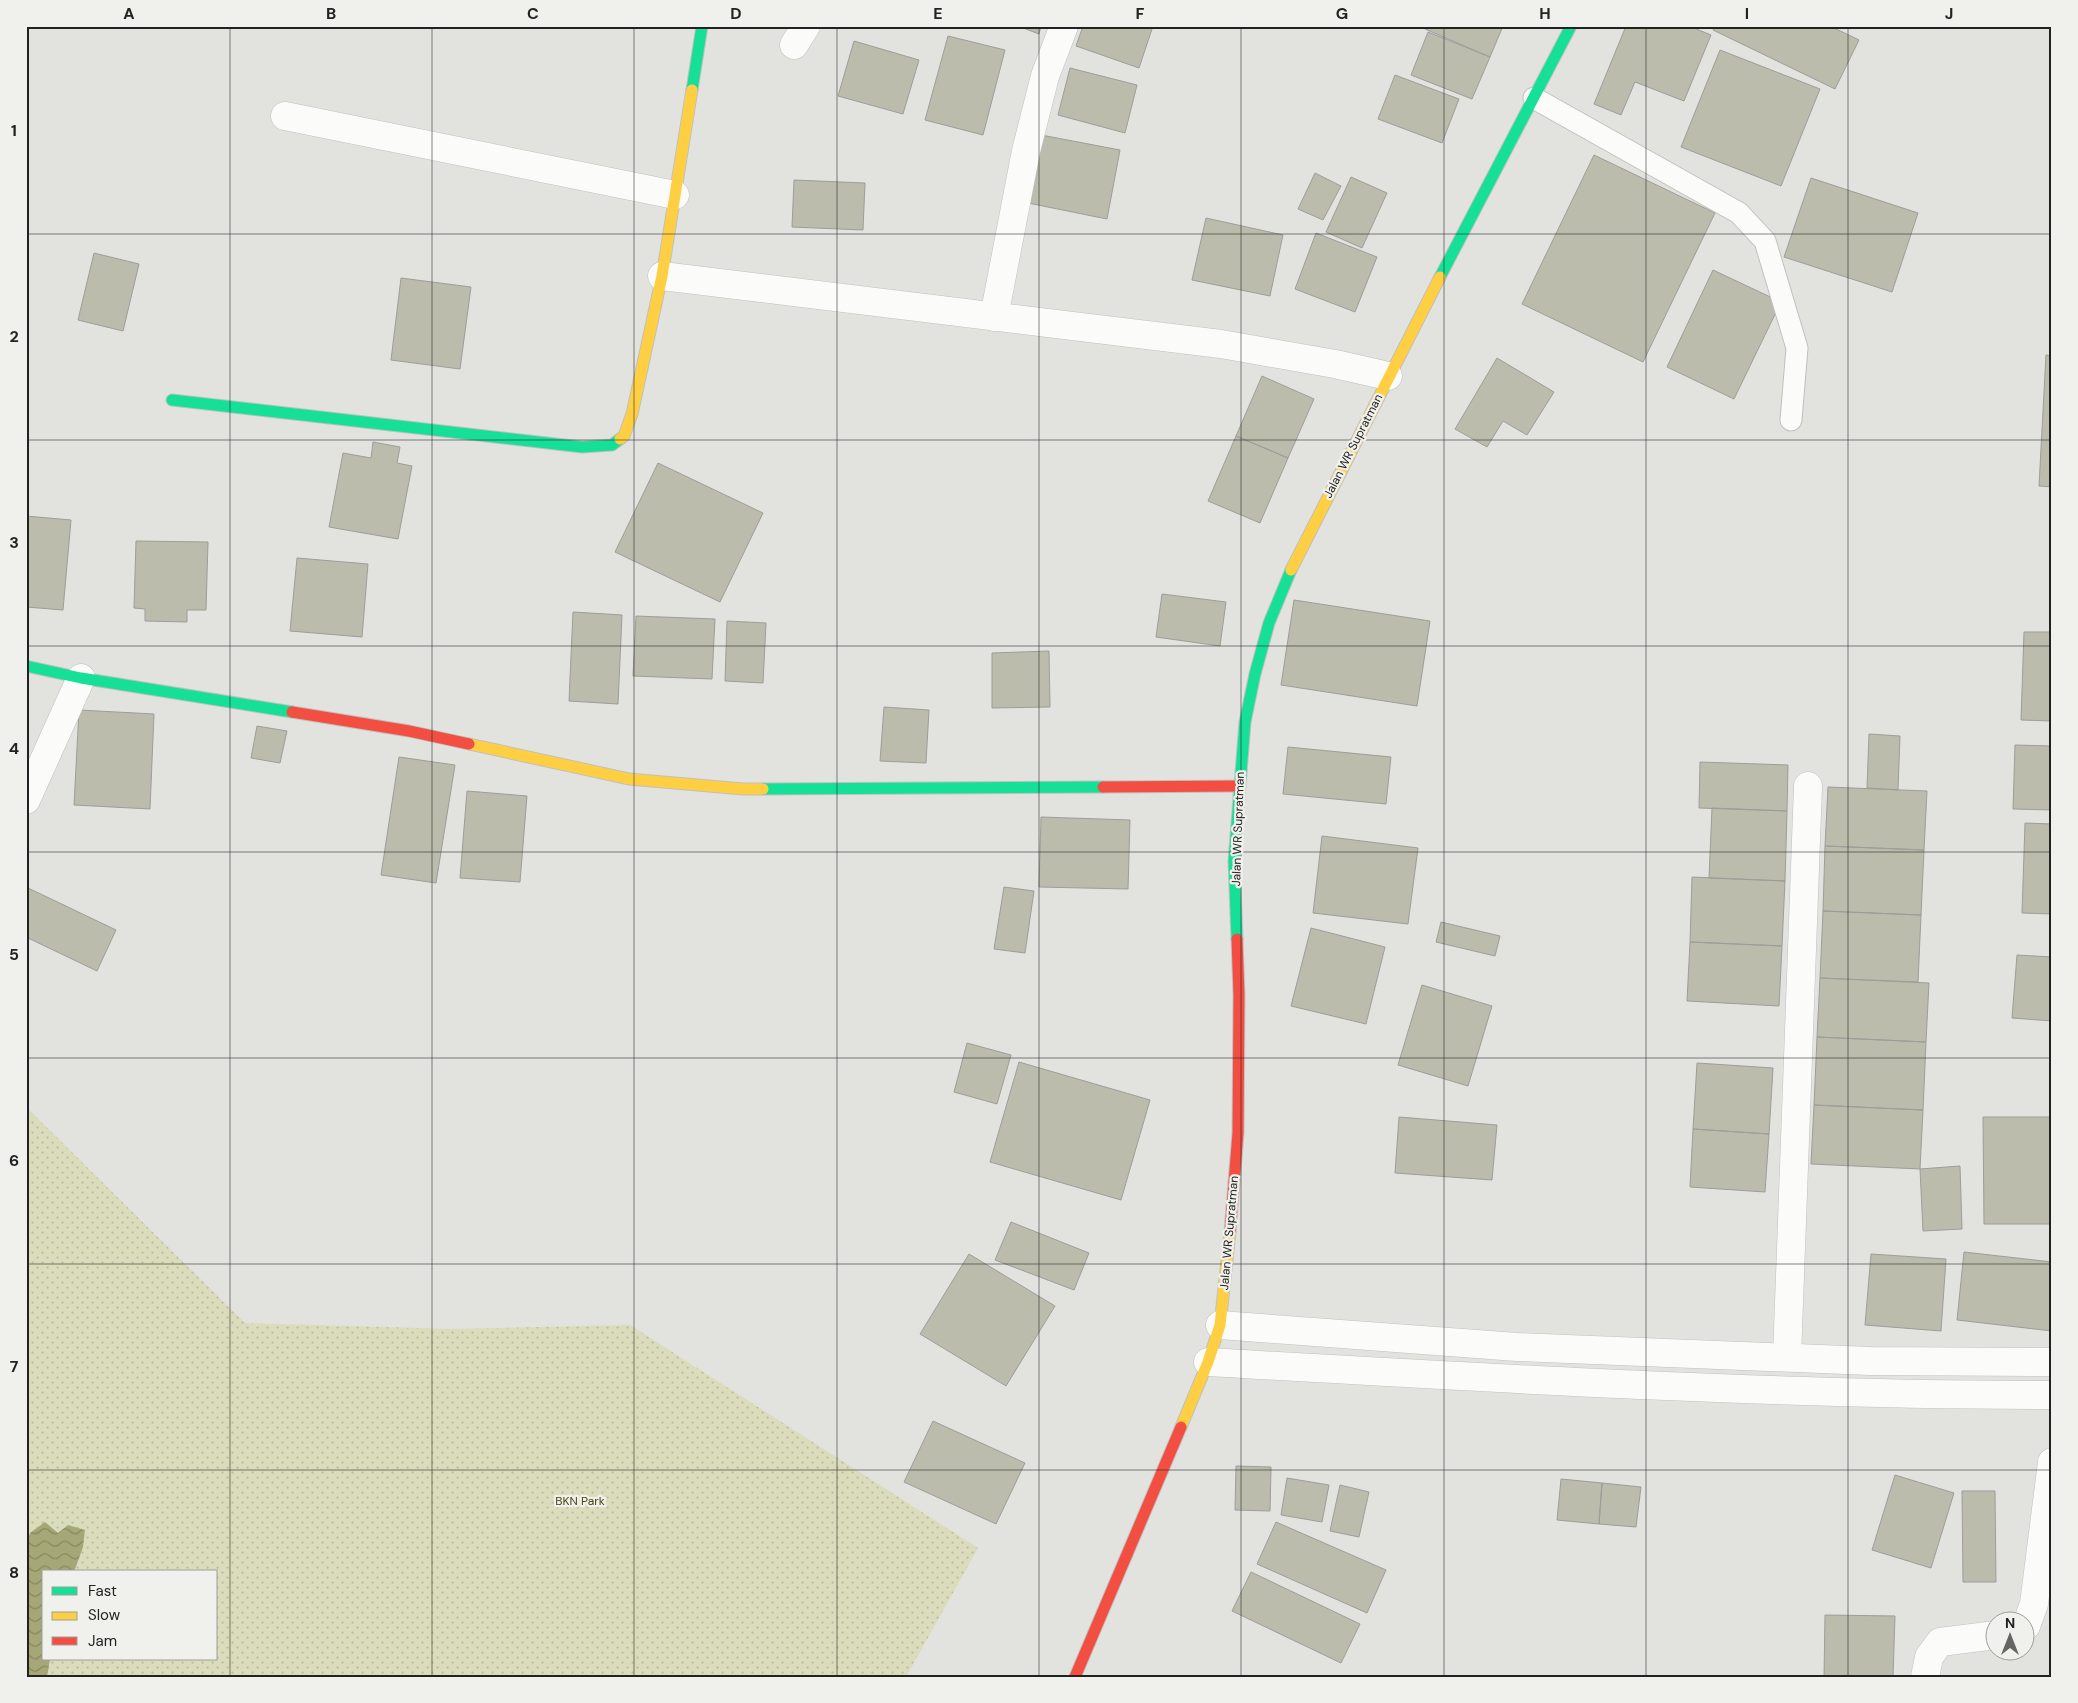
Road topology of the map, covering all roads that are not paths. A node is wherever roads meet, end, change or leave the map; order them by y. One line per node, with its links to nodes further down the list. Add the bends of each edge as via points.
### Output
1 (702, 26): 6 (main road)
2 (1064, 26): 8 (street, via 1045,76 1026,151)
3 (1571, 26): 4 (main road, Jalan WR Supratman)
4 (1534, 98): 9 (main road, Jalan WR Supratman); 11 (lane, via 1739,213 1765,241 1797,348)
5 (285, 116): 6 (street)
6 (675, 195): 7 (main road)
7 (662, 276): 8 (street); 10 (main road, via 632,414 624,436 612,444 582,447)
8 (994, 317): 9 (street, via 1221,344)
9 (1388, 376): 14 (main road, Jalan WR Supratman, via 1288,575 1269,623 1245,722)
10 (172, 400)
11 (1791, 420)
12 (26, 666): 13 (main road)
13 (81, 678): 14 (main road, via 409,731 629,779 743,789); 16 (street)
14 (1238, 786): 17 (main road, Jalan WR Supratman, via 1234,861 1238,1133)
15 (1808, 786): 18 (street)
16 (26, 800)
17 (1220, 1324): 18 (street, via 1517,1348); 19 (main road, Jalan WR Supratman)
18 (1787, 1357): 20 (street)
19 (1208, 1362): 21 (street, via 1576,1383); 25 (main road, Jalan WR Supratman)
20 (2052, 1362)
21 (2052, 1395)
22 (2052, 1462): 23 (street)
23 (2032, 1610)
24 (1986, 1636): 26 (street, via 1940,1642 1929,1657)
25 (1075, 1677)
26 (1924, 1677)

